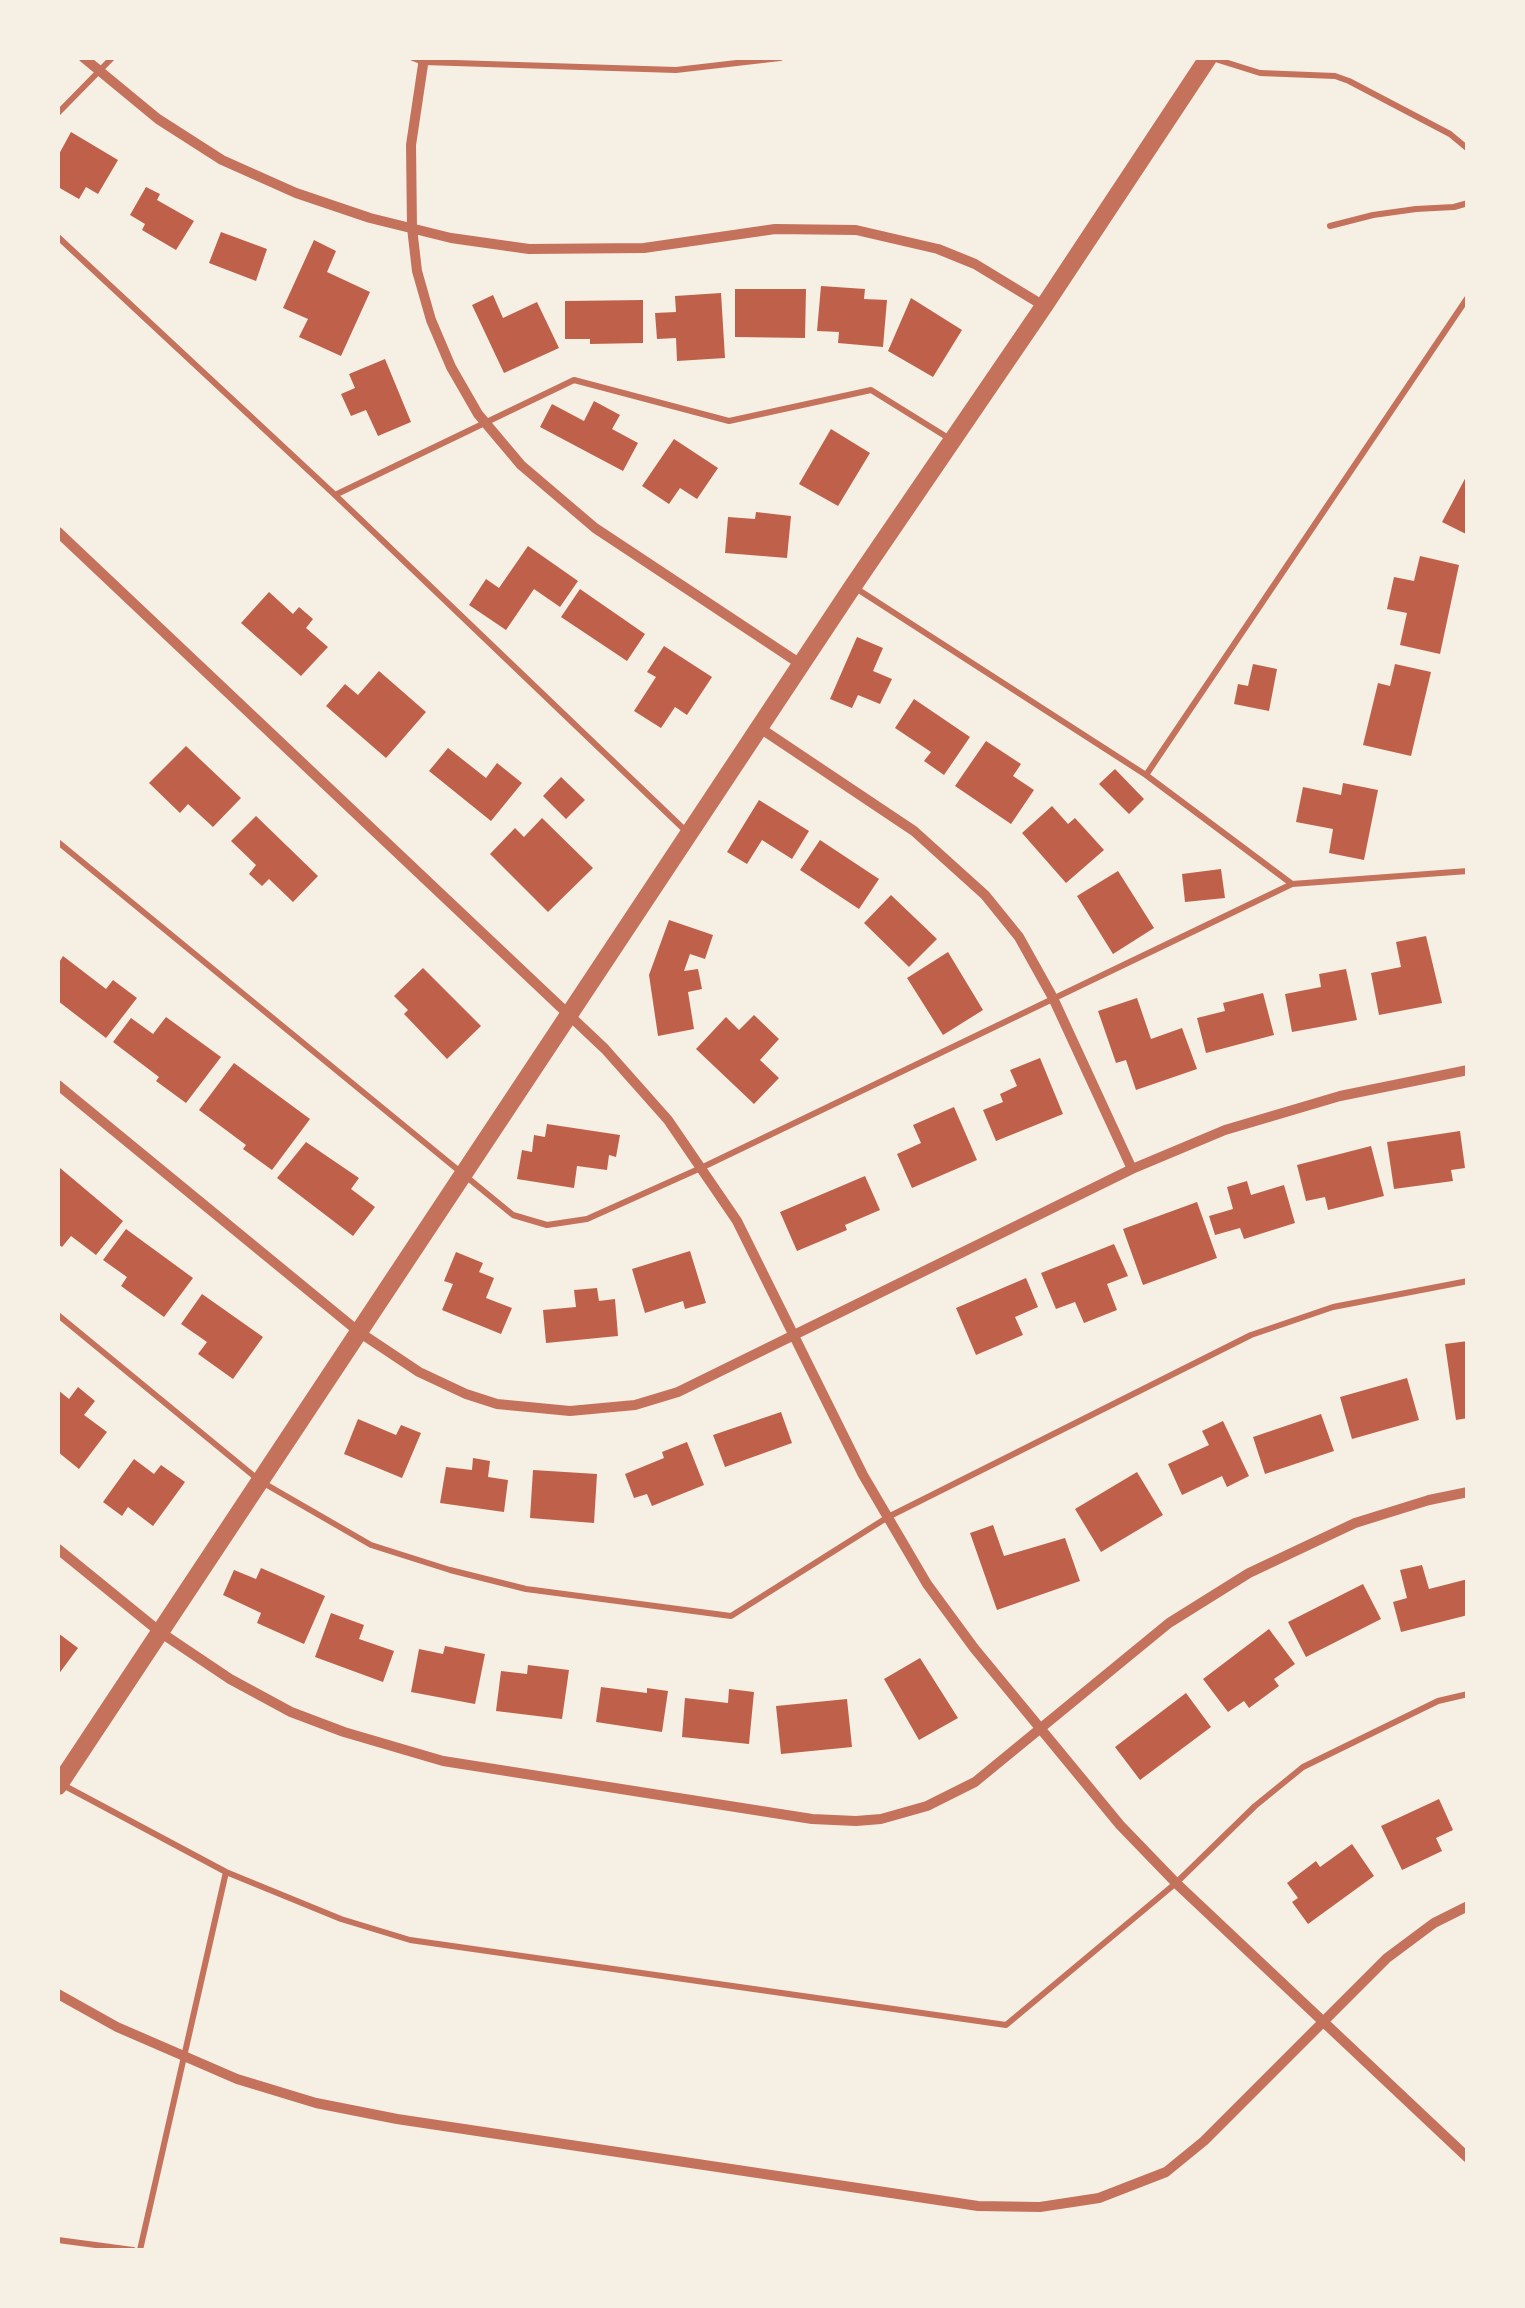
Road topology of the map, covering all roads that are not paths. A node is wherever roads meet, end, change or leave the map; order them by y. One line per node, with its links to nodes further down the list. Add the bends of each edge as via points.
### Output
1 (84, 58): 6 (street)
2 (112, 58): 6 (lane)
3 (780, 58): 5 (lane, via 676,70)
4 (1209, 58): 8 (lane, via 1260,73 1335,76); 14 (street)
5 (420, 59): 11 (street)
6 (99, 72): 7 (lane); 11 (street, via 222,160 296,193)
7 (58, 113)
8 (1468, 149)
9 (1468, 203): 10 (lane)
10 (1330, 226)
11 (412, 228): 14 (street, via 529,248 644,248 775,228 856,230 938,249); 15 (street, via 431,320)
12 (58, 236): 17 (lane)
13 (1468, 297): 22 (lane)
14 (1044, 306): 16 (street)
15 (486, 422): 16 (lane, via 574,380 729,421 871,390); 17 (lane); 20 (street, via 522,465 595,528)
16 (953, 440): 19 (street)
17 (334, 495): 23 (lane)
18 (58, 532): 28 (street)
19 (853, 586): 20 (street); 22 (lane)
20 (802, 665): 21 (street)
21 (760, 728): 23 (street); 27 (street, via 956,866 1020,937)
22 (1146, 775): 26 (lane)
23 (689, 834): 28 (street)
24 (58, 842): 33 (lane)
25 (1468, 871): 26 (lane)
26 (1292, 884): 27 (lane)
27 (1052, 998): 31 (lane); 32 (street)
28 (570, 1015): 31 (street); 33 (street)
29 (1468, 1070): 32 (street, via 1267,1116)
30 (58, 1085): 36 (street)
31 (703, 1167): 33 (lane, via 587,1219 547,1225 513,1215); 37 (street)
32 (1132, 1170): 37 (street)
33 (463, 1175): 36 (street)
34 (1468, 1281): 40 (lane, via 1332,1306 1251,1335)
35 (58, 1315): 38 (lane)
36 (359, 1332): 37 (street, via 466,1394 570,1411 635,1405 678,1392); 38 (street)
37 (794, 1334): 40 (street)
38 (260, 1480): 40 (lane, via 371,1545 450,1570 526,1589 730,1616); 42 (street)
39 (1468, 1492): 44 (street, via 1355,1524 1250,1573 1169,1623)
40 (888, 1517): 44 (street, via 927,1584)
41 (58, 1549): 42 (street)
42 (160, 1632): 44 (street, via 291,1712 410,1754 812,1819 880,1819 927,1806 974,1782); 45 (street)
43 (1468, 1694): 47 (lane, via 1438,1701 1303,1767)
44 (1040, 1731): 47 (street)
45 (58, 1783): 46 (lane)
46 (226, 1872): 47 (lane, via 410,1940 1006,2025); 51 (lane)
47 (1176, 1883): 50 (street)
48 (1468, 1906): 50 (street, via 1386,1958)
49 (58, 1994): 51 (street)
50 (1323, 2022): 51 (street, via 1166,2172 1099,2198 1019,2208 397,2119 316,2103); 52 (street)
51 (182, 2055): 54 (lane)
52 (1467, 2156)
53 (58, 2240): 54 (lane)
54 (136, 2250)

